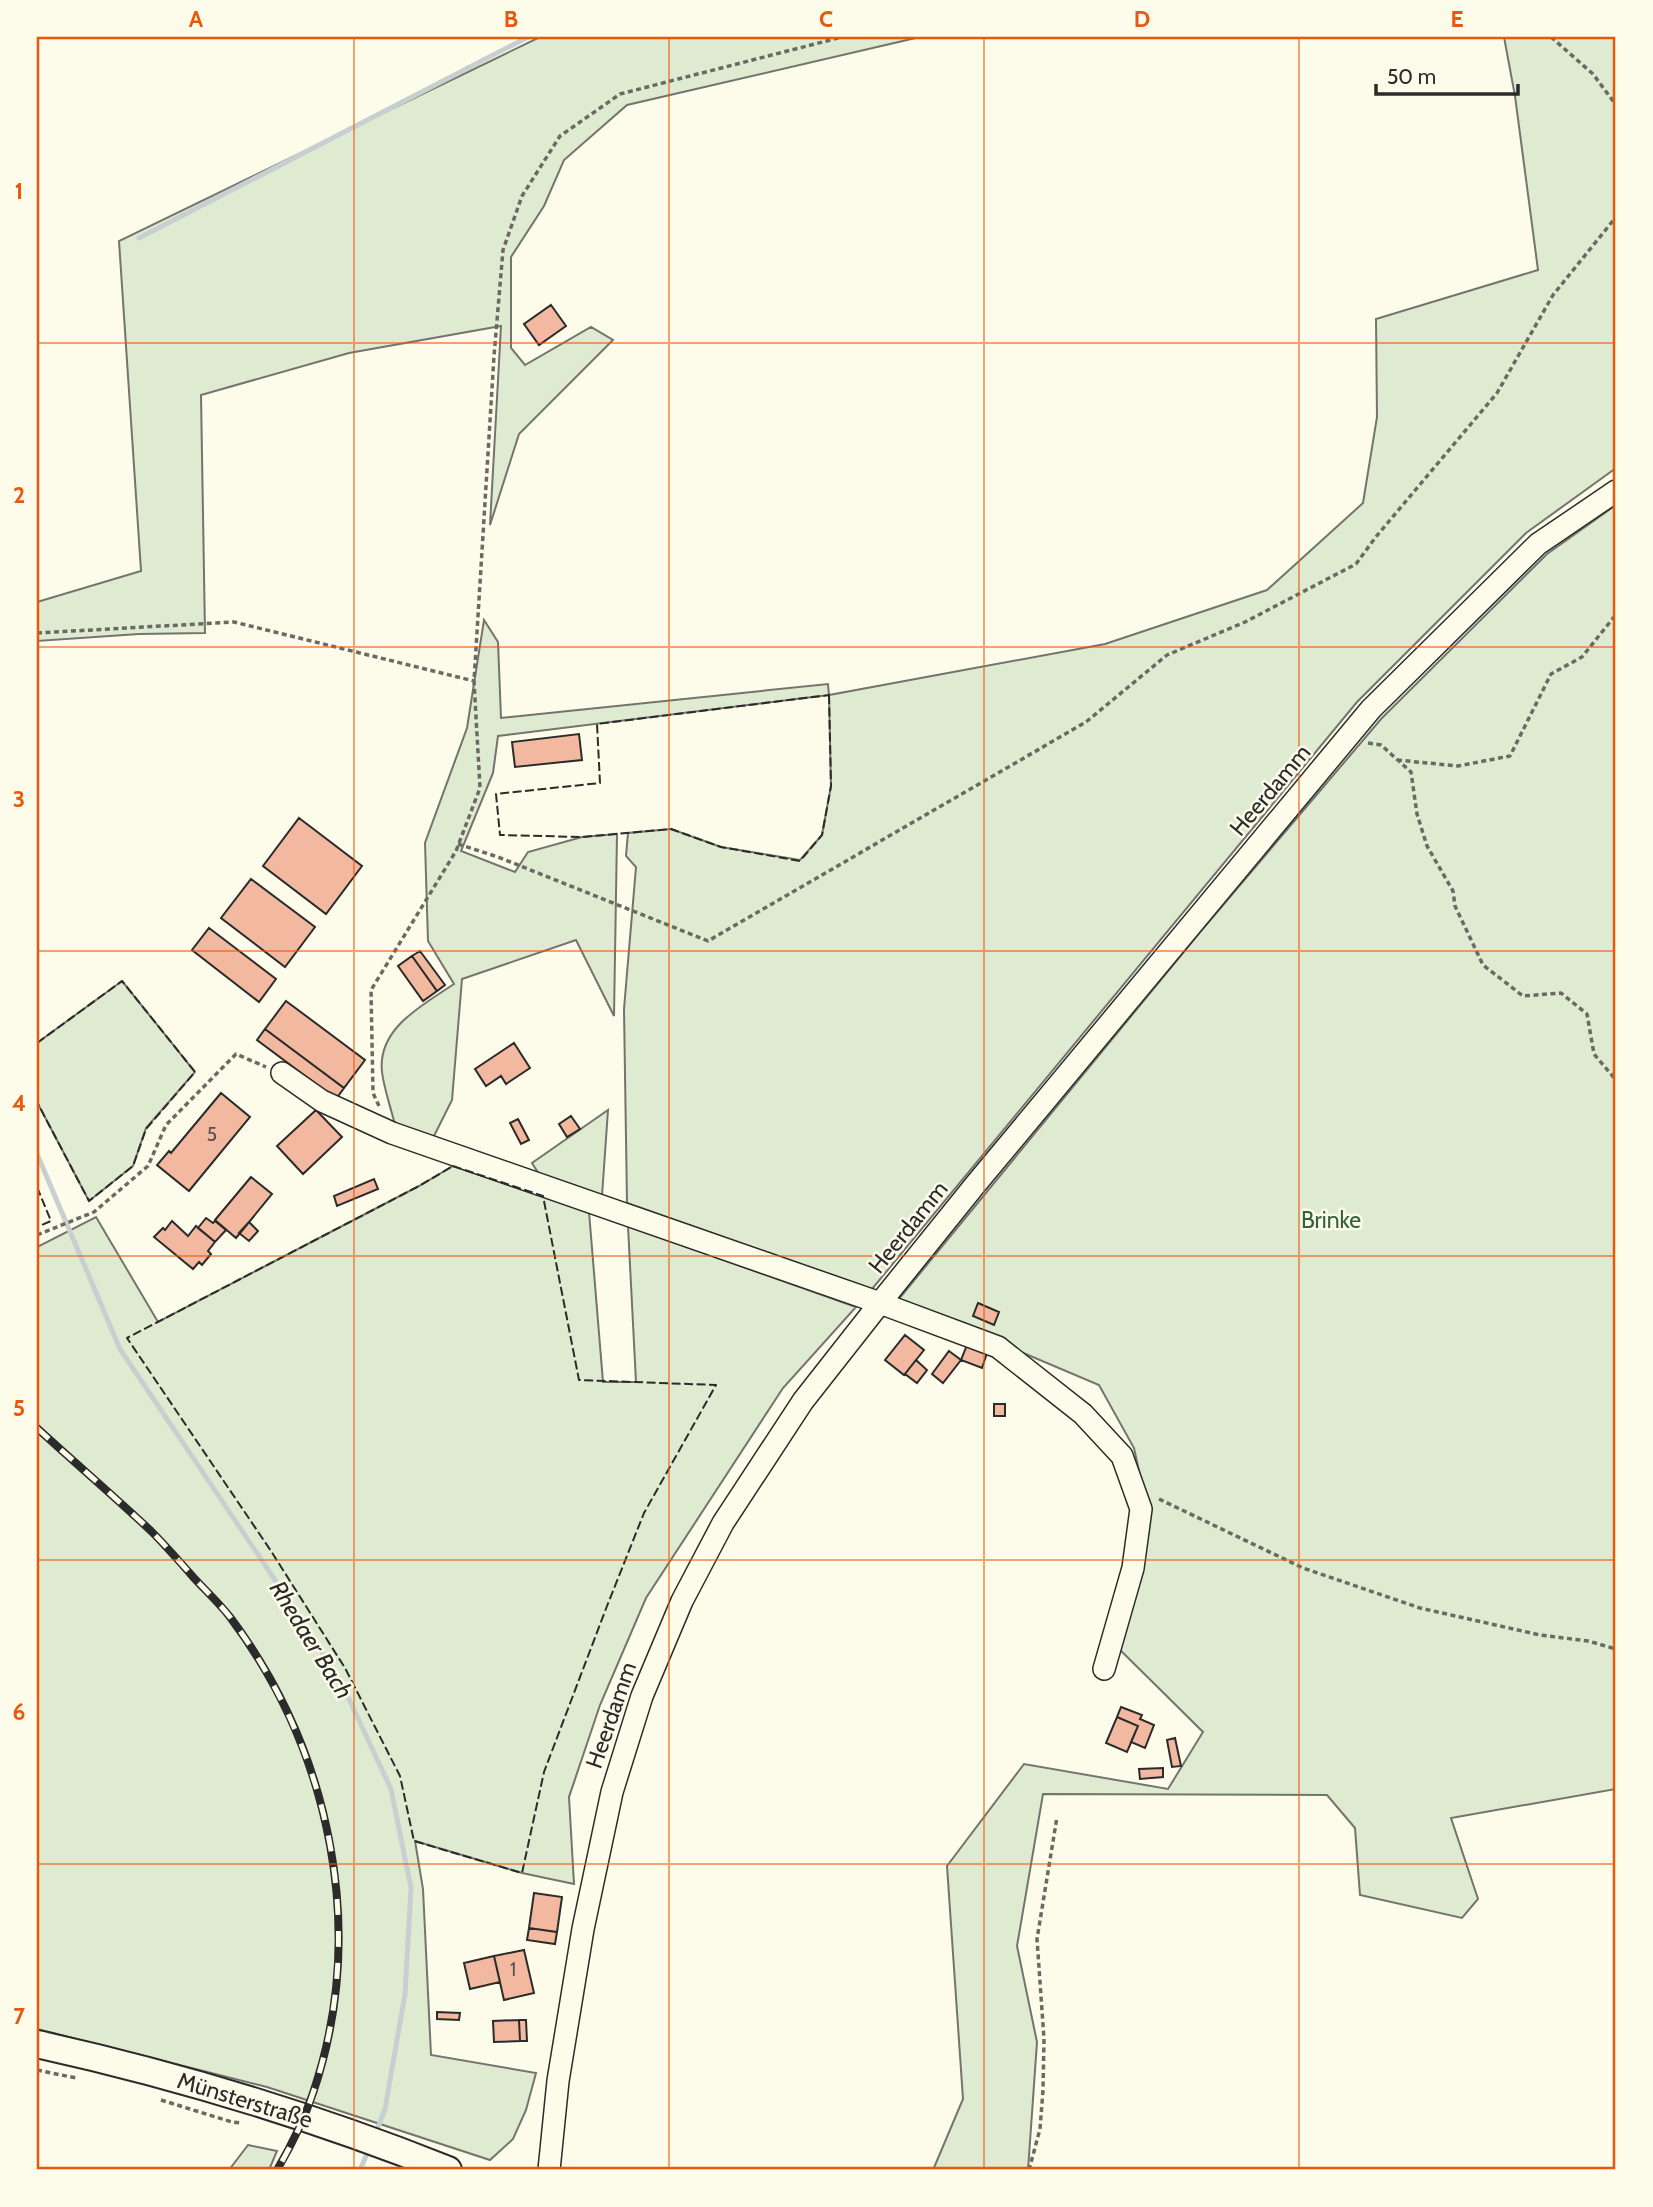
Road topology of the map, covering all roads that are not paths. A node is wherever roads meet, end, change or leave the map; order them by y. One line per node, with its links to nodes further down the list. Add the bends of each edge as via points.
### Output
1 (1616, 491): 3 (street, Heerdamm, via 1538,544 1371,709)
2 (282, 1073): 3 (street, via 322,1101 392,1133)
3 (880, 1303): 4 (street, via 998,1347 1083,1414 1122,1457 1141,1510 1133,1568); 7 (street, Heerdamm, via 803,1401 723,1523 682,1601 642,1696 612,1792 583,1929 558,2081)
4 (1104, 1668)
5 (37, 2044): 6 (main road, Münsterstraße, via 262,2104)
6 (448, 2170)
7 (549, 2170)

